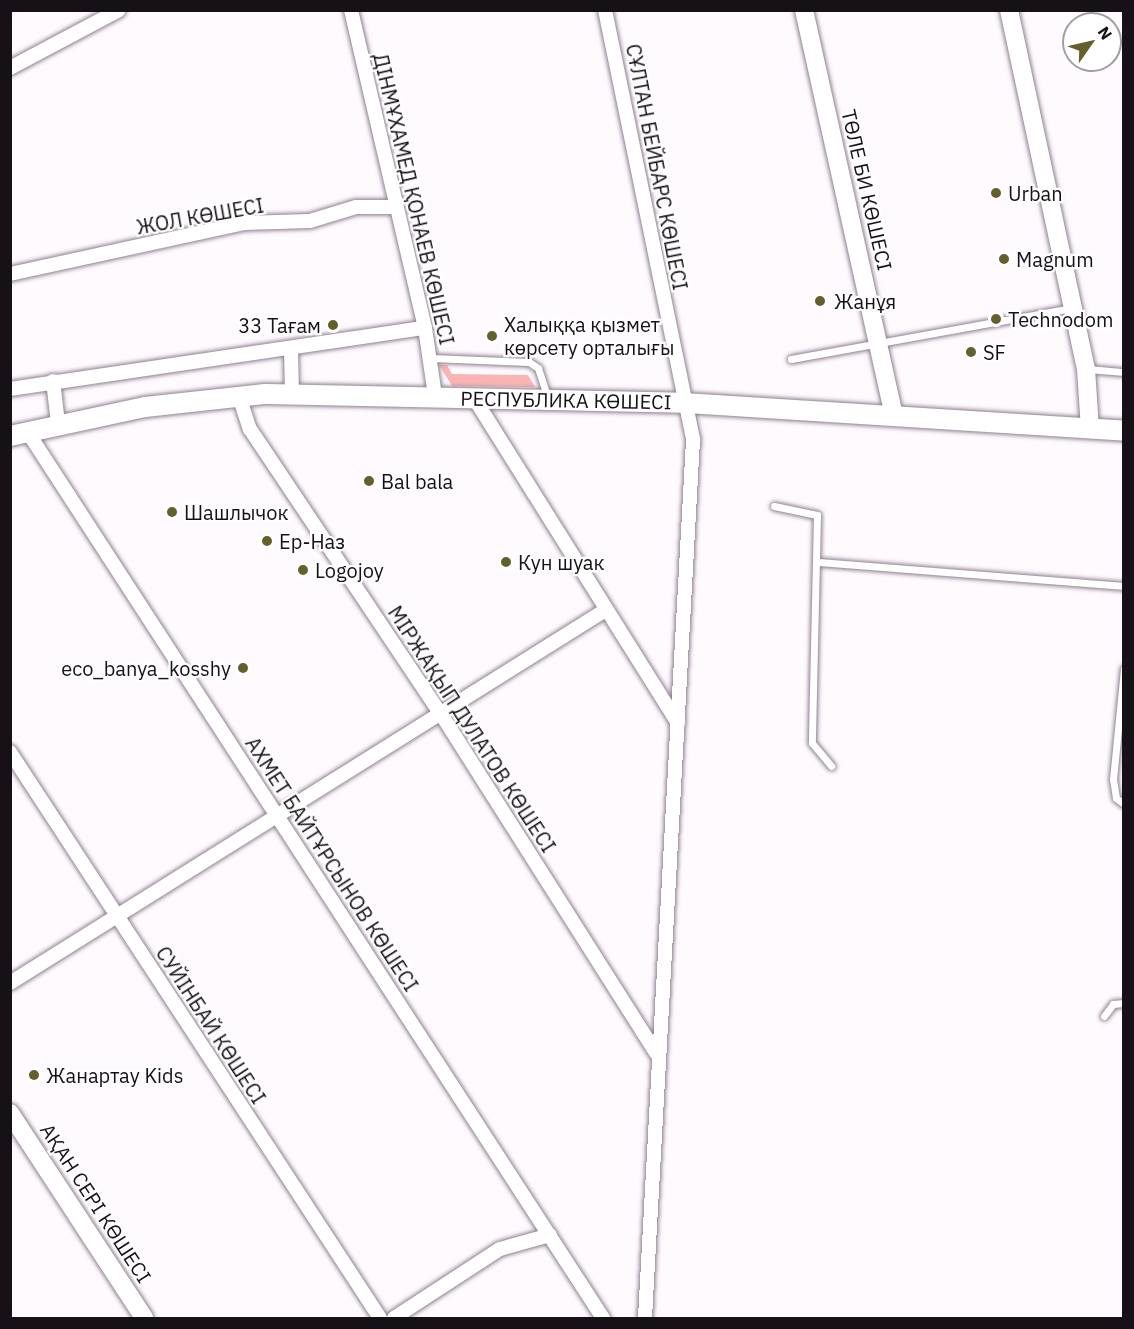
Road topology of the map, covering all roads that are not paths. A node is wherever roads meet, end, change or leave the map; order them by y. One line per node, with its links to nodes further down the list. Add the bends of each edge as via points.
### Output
1 (119, 10): 6 (street)
2 (351, 10): 7 (street, ДІНМҰХАМЕД ҚОНАЕВ КӨШЕСІ)
3 (605, 10): 24 (street, СҰЛТАН БЕЙБАРС КӨШЕСІ)
4 (804, 10): 11 (street, ТӨЛЕ БИ КӨШЕСІ)
5 (1009, 10): 9 (street)
6 (10, 68)
7 (396, 207): 8 (street, ЖОЛ КӨШЕСІ, via 356,207 310,221 244,223); 10 (street, ДІНМҰХАМЕД ҚОНАЕВ КӨШЕСІ)
8 (10, 274)
9 (1073, 308): 11 (lane); 15 (street)
10 (426, 328): 12 (street); 13 (street, ДІНМҰХАМЕД ҚОНАЕВ КӨШЕСІ)
11 (877, 340): 14 (lane); 25 (street, ТӨЛЕ БИ КӨШЕСІ)
12 (291, 348): 17 (street); 19 (street)
13 (431, 358): 21 (street, ДІНМҰХАМЕД ҚОНАЕВ КӨШЕСІ); 23 (lane, via 529,362 538,368)
14 (791, 359)
15 (1086, 369): 16 (lane); 27 (street)
16 (1124, 372)
17 (53, 381): 18 (street); 26 (street)
18 (10, 389)
19 (292, 395): 20 (main road, РЕСПУБЛИКА КӨШЕСІ); 21 (main road, РЕСПУБЛИКА КӨШЕСІ)
20 (239, 396): 26 (main road, РЕСПУБЛИКА КӨШЕСІ); 35 (street, МІРЖАҚЫП ДУЛАТОВ КӨШЕСІ, via 250,429)
21 (435, 396): 22 (main road, РЕСПУБЛИКА КӨШЕСІ)
22 (474, 398): 23 (main road, РЕСПУБЛИКА КӨШЕСІ); 33 (street)
23 (549, 399): 24 (main road, РЕСПУБЛИКА КӨШЕСІ)
24 (685, 403): 25 (main road, РЕСПУБЛИКА КӨШЕСІ); 36 (street, СҰЛТАН БЕЙБАРС КӨШЕСІ, via 693,440)
25 (894, 415): 27 (main road, РЕСПУБЛИКА КӨШЕСІ)
26 (58, 423): 29 (main road, РЕСПУБЛИКА КӨШЕСІ)
27 (1090, 429): 28 (main road, РЕСПУБЛИКА КӨШЕСІ)
28 (1124, 431)
29 (19, 433): 40 (street, АХМЕТ БАЙТҰРСЫНОВ КӨШЕСІ)
30 (774, 506): 31 (lane, via 817,515)
31 (819, 562): 32 (lane); 38 (lane, via 812,612 812,743)
32 (1124, 585)
33 (604, 611): 35 (street); 36 (street)
34 (1124, 669): 39 (lane, via 1113,779 1116,798)
35 (441, 714): 40 (street); 45 (street, МІРЖАҚЫП ДУЛАТОВ КӨШЕСІ)
36 (678, 723): 45 (street, СҰЛТАН БЕЙБАРС КӨШЕСІ)
37 (10, 752): 41 (street, СУЙІНБАЙ КӨШЕСІ)
38 (831, 766)
39 (1124, 804)
40 (280, 819): 41 (street); 47 (street, АХМЕТ БАЙТҰРСЫНОВ КӨШЕСІ)
41 (116, 914): 42 (street); 49 (street, СУЙІНБАЙ КӨШЕСІ)
42 (10, 983)
43 (1124, 1003): 44 (lane, via 1113,1004)
44 (1104, 1016)
45 (656, 1053): 52 (street, via 662,1081)
46 (10, 1113): 48 (street, АҚАН СЕРІ КӨШЕСІ)
47 (550, 1235): 50 (street, via 500,1249); 51 (street, АХМЕТ БАЙТҰРСЫНОВ КӨШЕСІ)
48 (144, 1318)
49 (380, 1318)
50 (394, 1318)
51 (603, 1318)
52 (645, 1318)

